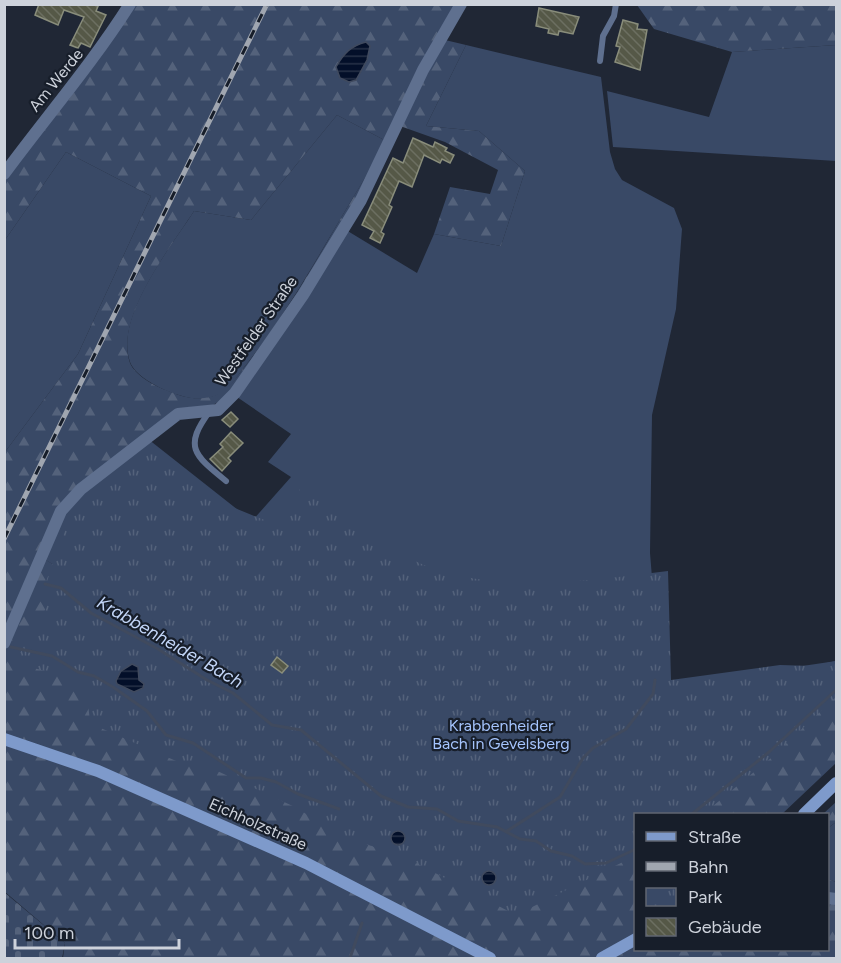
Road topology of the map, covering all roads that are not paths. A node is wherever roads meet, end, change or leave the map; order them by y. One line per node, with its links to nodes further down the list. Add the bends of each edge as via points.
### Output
1 (130, 4): 5 (street, Am Werde, via 97,55)
2 (461, 4): 6 (street, Westfelder Straße, via 423,70 361,200 303,295 235,393 218,410)
3 (616, 4): 4 (lane, via 603,36)
4 (600, 61)
5 (4, 174)
6 (210, 410): 7 (lane, via 193,436 194,445 206,464); 8 (street, Westfelder Straße, via 178,414 157,427 81,489 61,511)
7 (226, 481)
8 (4, 643)
9 (4, 739): 13 (main road, Eichholzstraße, via 98,771 296,858)
10 (837, 783): 11 (main road)
11 (805, 813)
12 (634, 940): 14 (main road)
13 (490, 958)
14 (602, 958)

